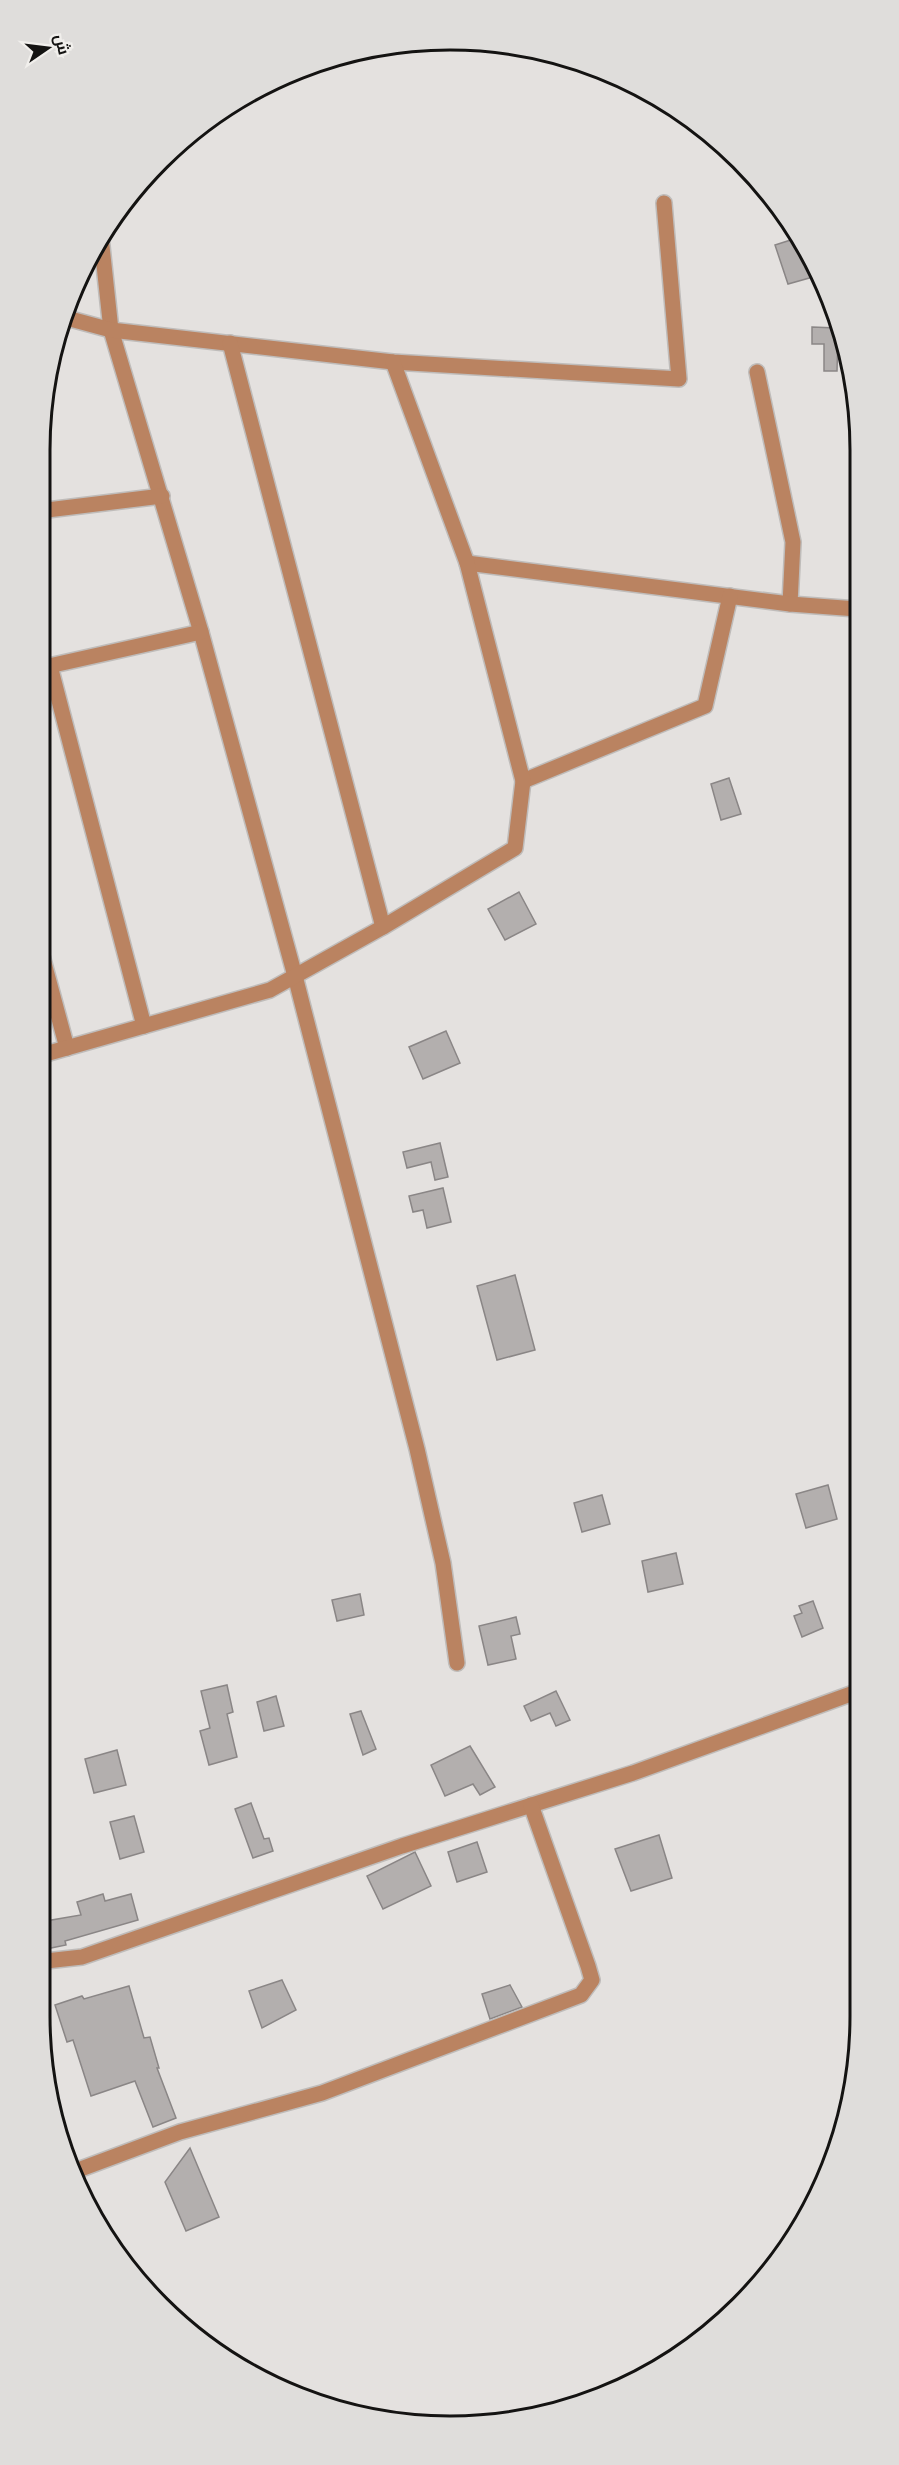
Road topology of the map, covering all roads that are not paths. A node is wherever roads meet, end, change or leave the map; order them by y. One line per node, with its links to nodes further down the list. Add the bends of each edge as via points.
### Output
1 (664, 203): 6 (street, via 680,379)
2 (102, 252): 4 (street)
3 (72, 319): 4 (street)
4 (111, 330): 5 (street); 8 (street)
5 (230, 343): 6 (street); 18 (street)
6 (393, 362): 10 (street)
7 (757, 372): 12 (street, via 793,542)
8 (162, 496): 9 (street); 14 (street)
9 (50, 510)
10 (467, 563): 11 (street); 17 (street)
11 (730, 596): 12 (street); 17 (street, via 705,706)
12 (790, 604): 13 (street)
13 (850, 608)
14 (201, 632): 15 (street); 19 (street)
15 (50, 666)
16 (50, 685): 21 (street)
17 (523, 781): 18 (street, via 515,848)
18 (383, 927): 19 (street)
19 (295, 976): 21 (street, via 270,990); 24 (street, via 417,1449 443,1563)
20 (50, 985): 22 (street)
21 (144, 1026): 22 (street)
22 (67, 1048): 23 (street)
23 (50, 1053)
24 (457, 1663)
25 (850, 1694): 26 (street, via 633,1773)
26 (531, 1805): 27 (street, via 82,1956); 28 (street, via 592,1980 581,1995 322,2093 180,2132)
27 (50, 1960)
28 (80, 2169)

